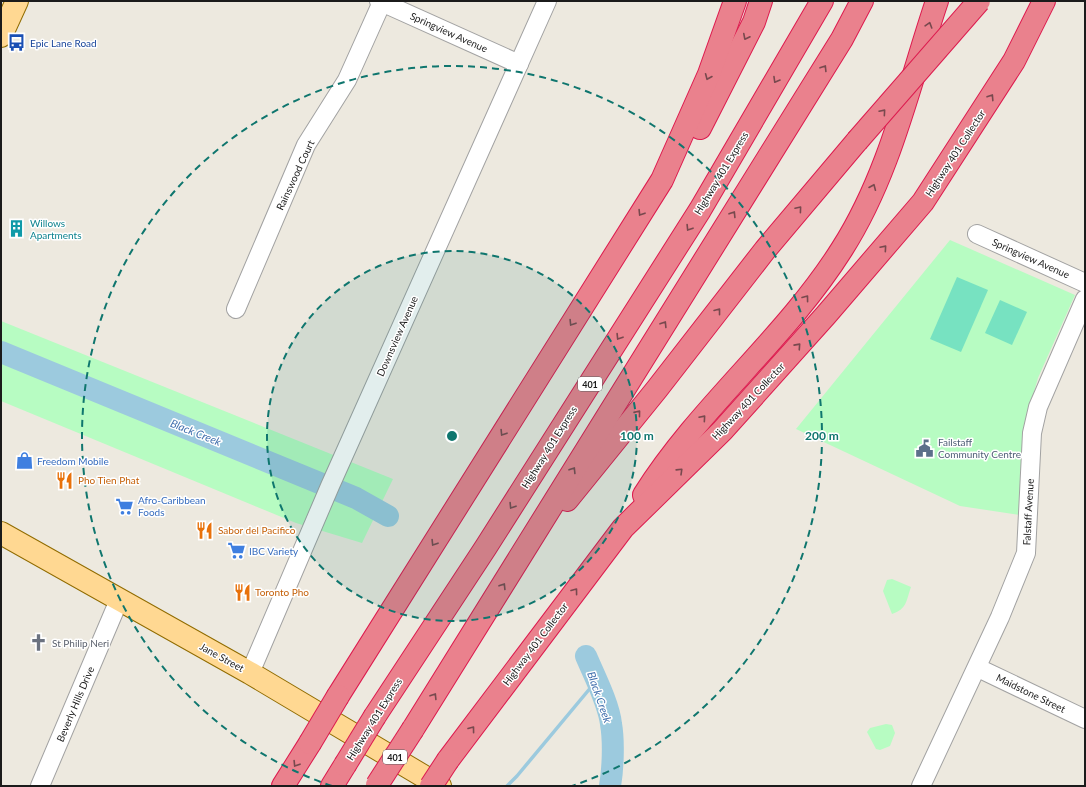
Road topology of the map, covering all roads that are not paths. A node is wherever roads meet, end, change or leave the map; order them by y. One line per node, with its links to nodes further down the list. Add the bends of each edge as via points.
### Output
1 (17, 1): 12 (main road)
2 (547, 1): 14 (street, Downsview Avenue)
3 (735, 1): 15 (highway, one-way to 15, via 709,74)
4 (761, 1): 15 (highway, one-way to 15, via 754,22 688,152)
5 (814, 1): 13 (highway)
6 (822, 1): 13 (highway, Highway 401 Express / 401)
7 (862, 1): 22 (highway, 401, one-way to 7, via 566,480 842,39)
8 (937, 1): 20 (highway, one-way to 8, via 663,464 803,302 842,248 867,201 896,134)
9 (980, 1): 22 (highway, one-way to 9, bridge, via 578,488 764,250)
10 (1044, 1): 20 (highway, Highway 401 Collector, one-way to 10, via 722,431 923,202 1014,62)
11 (381, 2): 14 (street, Springview Avenue); 19 (street, Rainswood Court, via 347,80 306,145)
12 (1, 36)
13 (796, 46): 30 (highway, Highway 401 Express / 401, one-way to 30, bridge, via 700,210)
14 (519, 64): 25 (street, Downsview Avenue)
15 (662, 180): 29 (highway, one-way to 29, bridge)
16 (977, 234): 17 (street, Springview Avenue)
17 (1085, 283)
18 (1085, 299): 24 (street, Falstaff Avenue, via 1038,406 1032,433 1026,553)
19 (236, 309)
20 (623, 528): 31 (highway, Highway 401 Collector, one-way to 20, bridge)
21 (1, 533): 23 (main road, Jane Street)
22 (532, 540): 27 (highway, 401, one-way to 22, bridge)
23 (119, 600): 25 (main road, Jane Street); 28 (street, Beverly Hills Drive)
24 (978, 668): 26 (street, Maidstone Street); 33 (street, Falstaff Avenue)
25 (250, 673): 32 (main road, Jane Street)
26 (1085, 719)
27 (377, 785)
28 (40, 786)
29 (283, 786)
30 (332, 786)
31 (431, 786)
32 (440, 786)
33 (921, 786)

